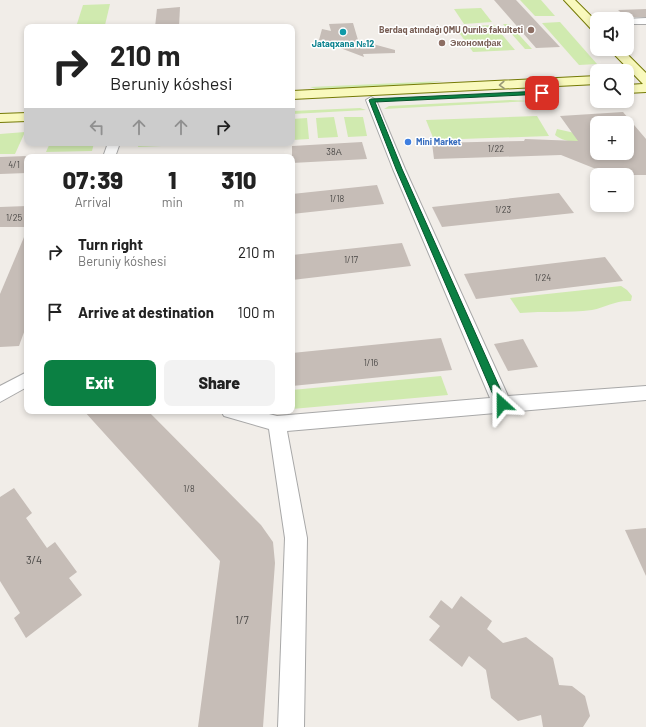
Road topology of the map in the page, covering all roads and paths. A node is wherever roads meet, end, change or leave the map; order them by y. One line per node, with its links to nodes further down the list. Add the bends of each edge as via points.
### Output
1 (569, 0): 2 (street)
2 (590, 20)
3 (634, 21): 4 (street)
4 (646, 21)
5 (622, 56): 8 (street)
6 (634, 79): 8 (street)
7 (590, 80): 11 (street, one-way to 11)
8 (645, 81): 9 (street)
9 (634, 86)
10 (590, 90): 12 (street)
11 (295, 95)
12 (371, 100): 13 (street); 21 (street)
13 (295, 104)
14 (24, 107): 15 (street)
15 (0, 108)
16 (24, 117): 17 (street)
17 (0, 118)
18 (24, 381): 20 (street)
19 (646, 394): 21 (street)
20 (0, 396)
21 (502, 404): 23 (street)
22 (241, 414): 23 (street)
23 (277, 424): 24 (street, via 296,538)
24 (291, 727)

